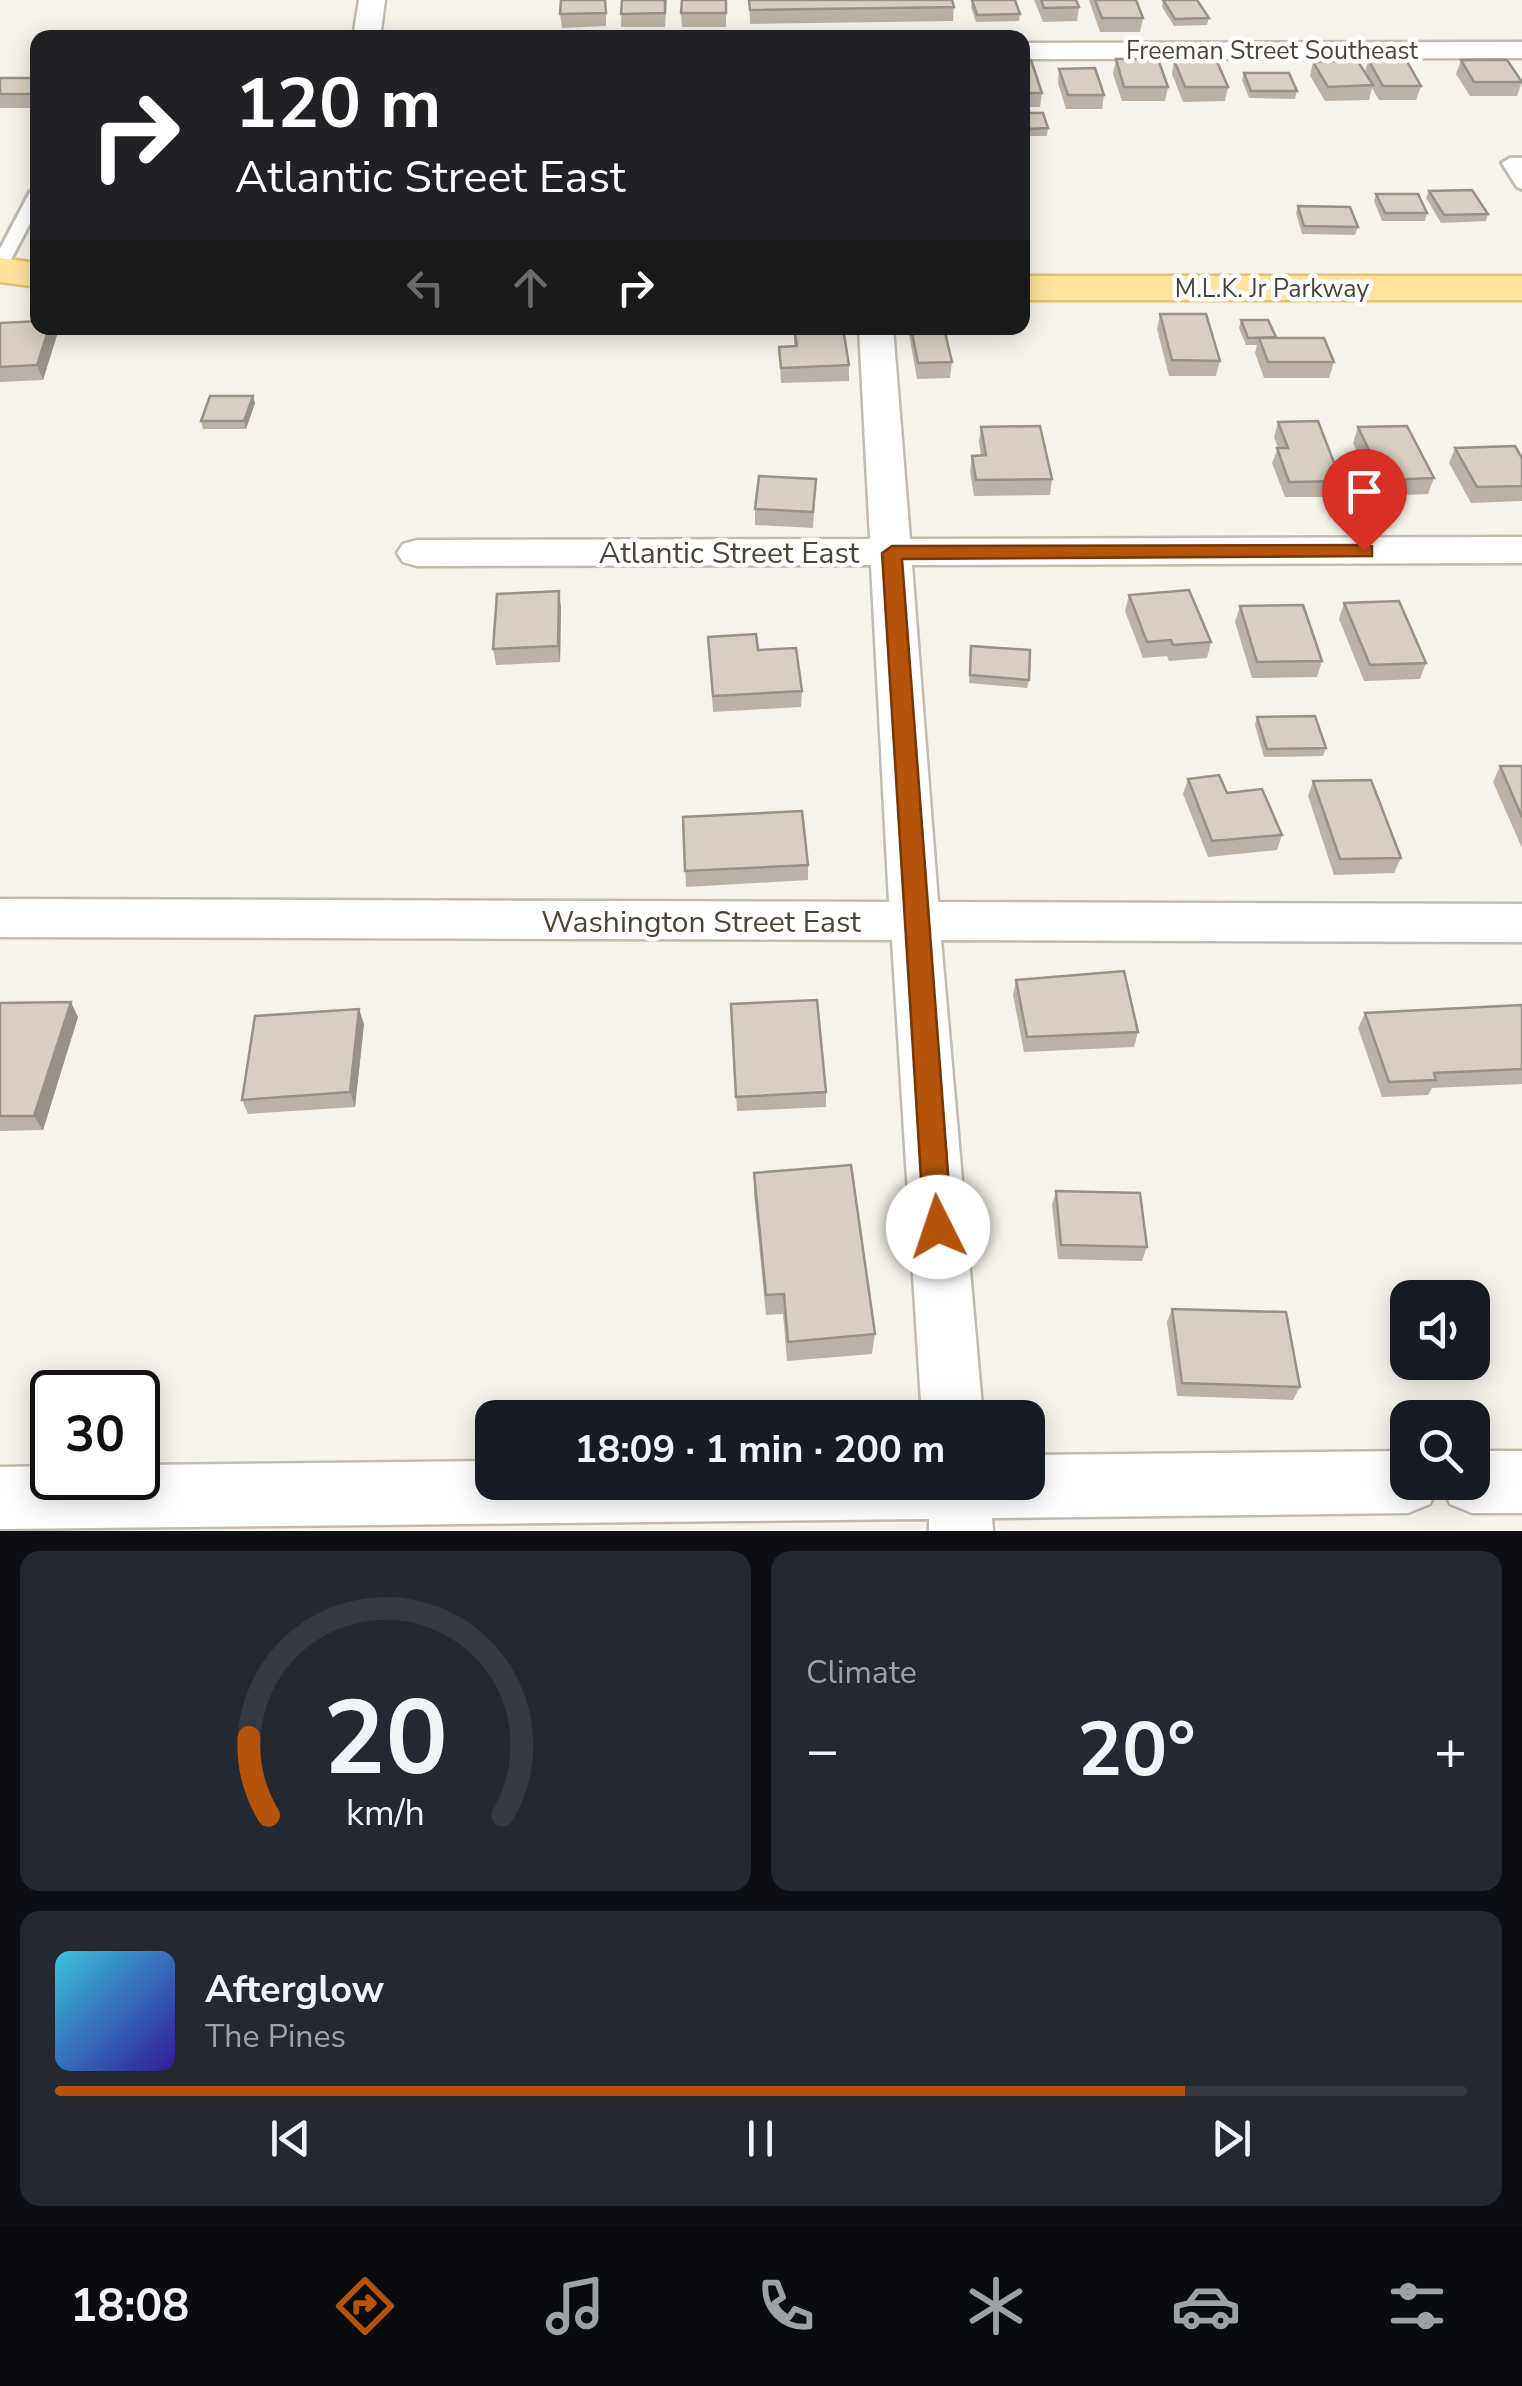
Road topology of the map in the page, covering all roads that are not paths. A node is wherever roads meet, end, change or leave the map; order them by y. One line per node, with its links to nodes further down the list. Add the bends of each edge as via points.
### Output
1 (372, 0): 2 (street)
2 (367, 30)
3 (1522, 50): 4 (street, Freeman Street Southeast)
4 (1030, 51)
5 (1522, 163): 6 (lane, via 1510,163)
6 (1522, 184)
7 (30, 220): 8 (lane)
8 (0, 268): 9 (main road)
9 (30, 274)
10 (1030, 288): 11 (main road, M.L.K. Jr Parkway)
11 (1522, 288)
12 (30, 292): 13 (main road)
13 (0, 294)
14 (876, 335): 16 (street)
15 (1522, 550): 16 (street, Atlantic Street East)
16 (892, 553): 17 (street, Atlantic Street East); 19 (street)
17 (416, 554)
18 (0, 918): 19 (street, Washington Street East)
19 (915, 923): 20 (street, Washington Street East); 21 (street)
20 (1522, 923)
21 (951, 1400)
22 (1490, 1482): 23 (street)
23 (1522, 1482)
24 (1390, 1483): 25 (street)
25 (1045, 1496)
26 (0, 1498): 27 (street)
27 (475, 1498)

